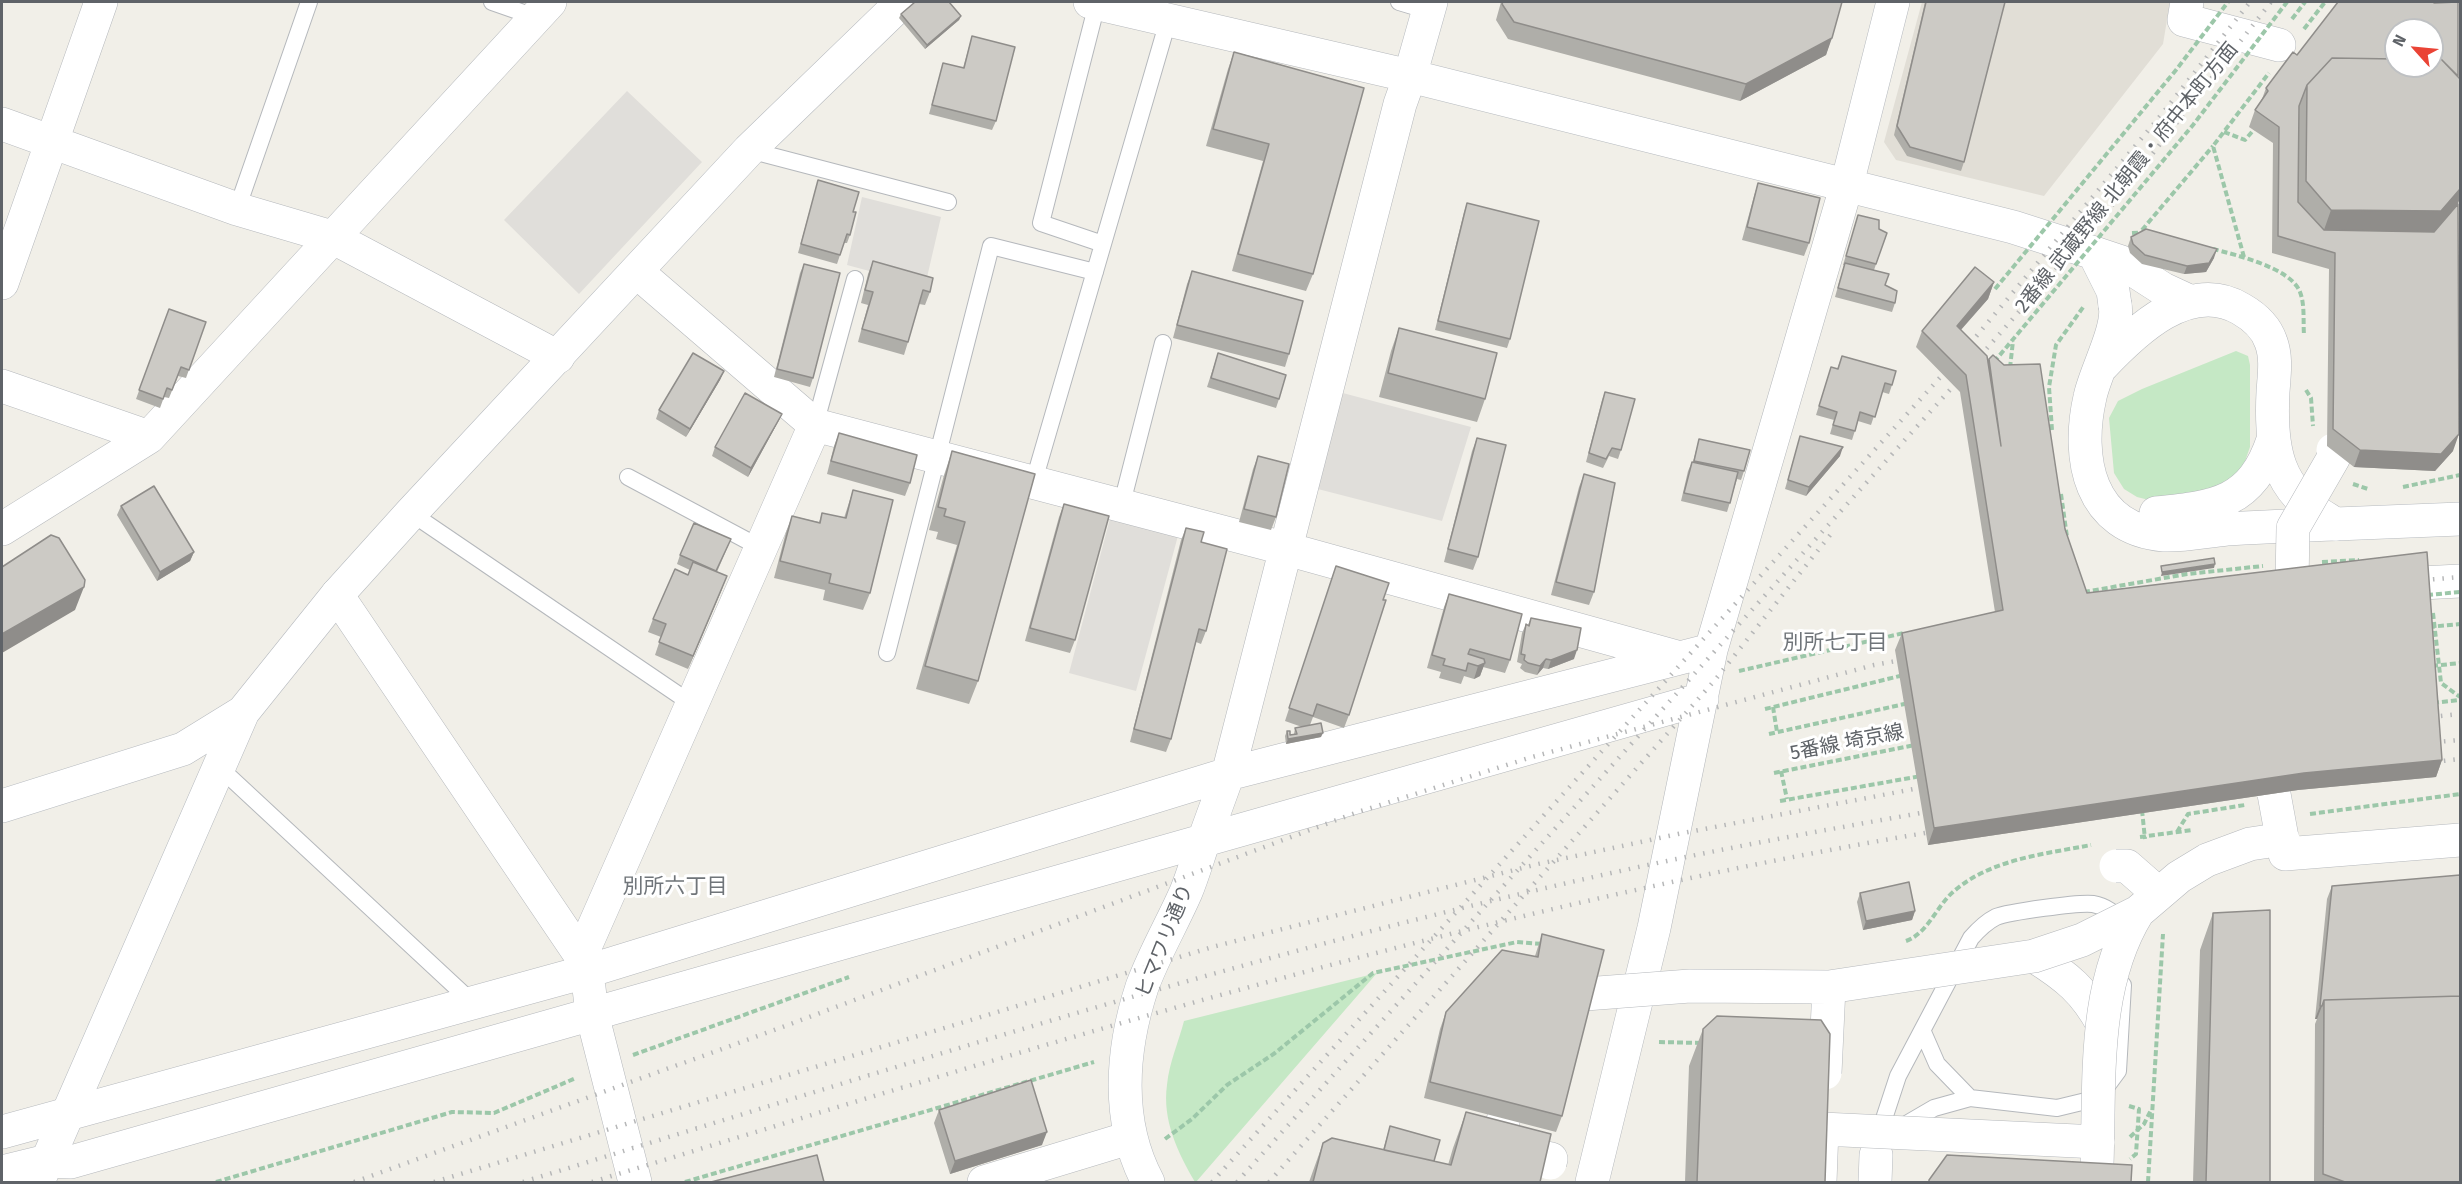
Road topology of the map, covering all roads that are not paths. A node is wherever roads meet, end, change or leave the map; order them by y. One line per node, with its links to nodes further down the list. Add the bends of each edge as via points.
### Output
1 (101, 2): 14 (street)
2 (309, 2): 18 (lane)
3 (492, 2): 9 (lane)
4 (902, 2): 15 (street)
5 (1893, 2): 16 (street)
6 (2187, 2): 11 (street, via 2184,20)
7 (1093, 3): 10 (street); 20 (lane, via 1041,223)
8 (1420, 5): 12 (street, ヒマワリ通り)
9 (543, 9): 19 (street)
10 (1168, 21): 12 (street); 20 (lane)
11 (2284, 50)
12 (1410, 76): 16 (street); 45 (street, ヒマワリ通り)
13 (2, 124): 14 (street)
14 (51, 142): 18 (street); 25 (street)
15 (749, 150): 17 (lane); 22 (street)
16 (1847, 184): 21 (street, via 2013,227); 49 (street)
17 (948, 202)
18 (237, 209): 19 (street)
19 (332, 237): 28 (street); 32 (street)
20 (1103, 244): 23 (lane)
21 (2094, 253): 26 (street, via 2121,262); 29 (street, via 2113,291 2115,305 2111,331)
22 (637, 272): 28 (street); 31 (street)
23 (1095, 272): 34 (lane, via 991,246); 37 (lane)
24 (855, 279): 31 (lane)
25 (2, 283)
26 (2191, 302): 29 (street, via 2147,324); 33 (street, via 2234,305 2254,317 2265,330 2274,361)
27 (1163, 343): 38 (lane)
28 (558, 357): 39 (street)
29 (2096, 373): 40 (street, via 2087,417 2087,452 2097,498)
30 (2, 386): 32 (street)
31 (815, 425): 34 (street); 44 (street)
32 (149, 437): 43 (street)
33 (2273, 440): 40 (street, via 2255,478 2224,502 2194,510); 42 (street, via 2283,475 2297,494 2312,510)
34 (936, 458): 37 (street); 48 (lane)
35 (2327, 460): 46 (street, bridge, via 2293,528)
36 (628, 477): 44 (lane)
37 (1033, 484): 38 (street)
38 (1121, 507): 45 (street)
39 (411, 513): 47 (street); 51 (lane)
40 (2110, 513): 42 (street, via 2130,527 2165,535)
41 (2460, 519): 42 (street)
42 (2336, 524)
43 (2, 529)
44 (761, 548): 51 (street)
45 (1287, 549): 49 (street); 54 (street, ヒマワリ通り)
46 (2283, 574)
47 (337, 595): 52 (street); 65 (street)
48 (887, 653)
49 (1708, 660): 50 (street); 54 (street)
50 (1702, 699): 59 (street); 85 (street, via 1654,928)
51 (692, 704): 65 (street)
52 (243, 712): 53 (street); 56 (street, via 183,749)
53 (219, 767): 67 (lane); 72 (street)
54 (1228, 774): 59 (street, ヒマワリ通り); 65 (street)
55 (2261, 799): 58 (street, bridge)
56 (2, 806)
57 (2460, 832): 62 (street, via 2251,847 2208,857 2179,874)
58 (2283, 839): 60 (street, bridge, via 2285,854); 62 (street, bridge, via 2250,844 2207,860 2179,877)
59 (1204, 840): 68 (street); 75 (street, ヒマワリ通り, via 1187,890 1142,988 1127,1048 1124,1089)
60 (2460, 840)
61 (2116, 866): 62 (street, bridge, via 2127,866)
62 (2153, 907): 63 (lane, via 2140,904 2130,920); 64 (street, bridge, via 2082,940); 69 (street, bridge, via 2115,959)
63 (2126, 943): 70 (lane, via 2118,916 2092,904 1994,918 1971,938); 71 (lane, via 2120,1058 2118,1071 2104,1090 2086,1101 2057,1108)
64 (2034, 956): 66 (street, bridge); 69 (street, via 2075,984)
65 (583, 964): 67 (street); 68 (street)
66 (1829, 987): 73 (street, bridge); 77 (street, bridge, via 1690,986 1572,995 1506,1110 1496,1150 1529,1159 1551,1159)
67 (473, 1003): 72 (street)
68 (592, 1014): 80 (street); 82 (street)
69 (2103, 1025): 76 (street, bridge)
70 (1923, 1032): 71 (lane, via 1937,1064); 78 (lane, via 1898,1076 1880,1129)
71 (1970, 1098): 78 (lane, via 1934,1108 1903,1124)
72 (65, 1116): 74 (street); 80 (street)
73 (1822, 1129): 76 (street, bridge, via 1961,1149); 86 (street, bridge)
74 (2, 1132)
75 (1129, 1138): 83 (street); 84 (street, ヒマワリ通り)
76 (2098, 1142): 81 (street, bridge)
77 (1550, 1163)
78 (1875, 1169)
79 (2, 1172): 80 (street)
80 (42, 1172)
81 (2096, 1178)
82 (635, 1182)
83 (984, 1182)
84 (1148, 1182)
85 (1592, 1182)
86 (1820, 1182)

